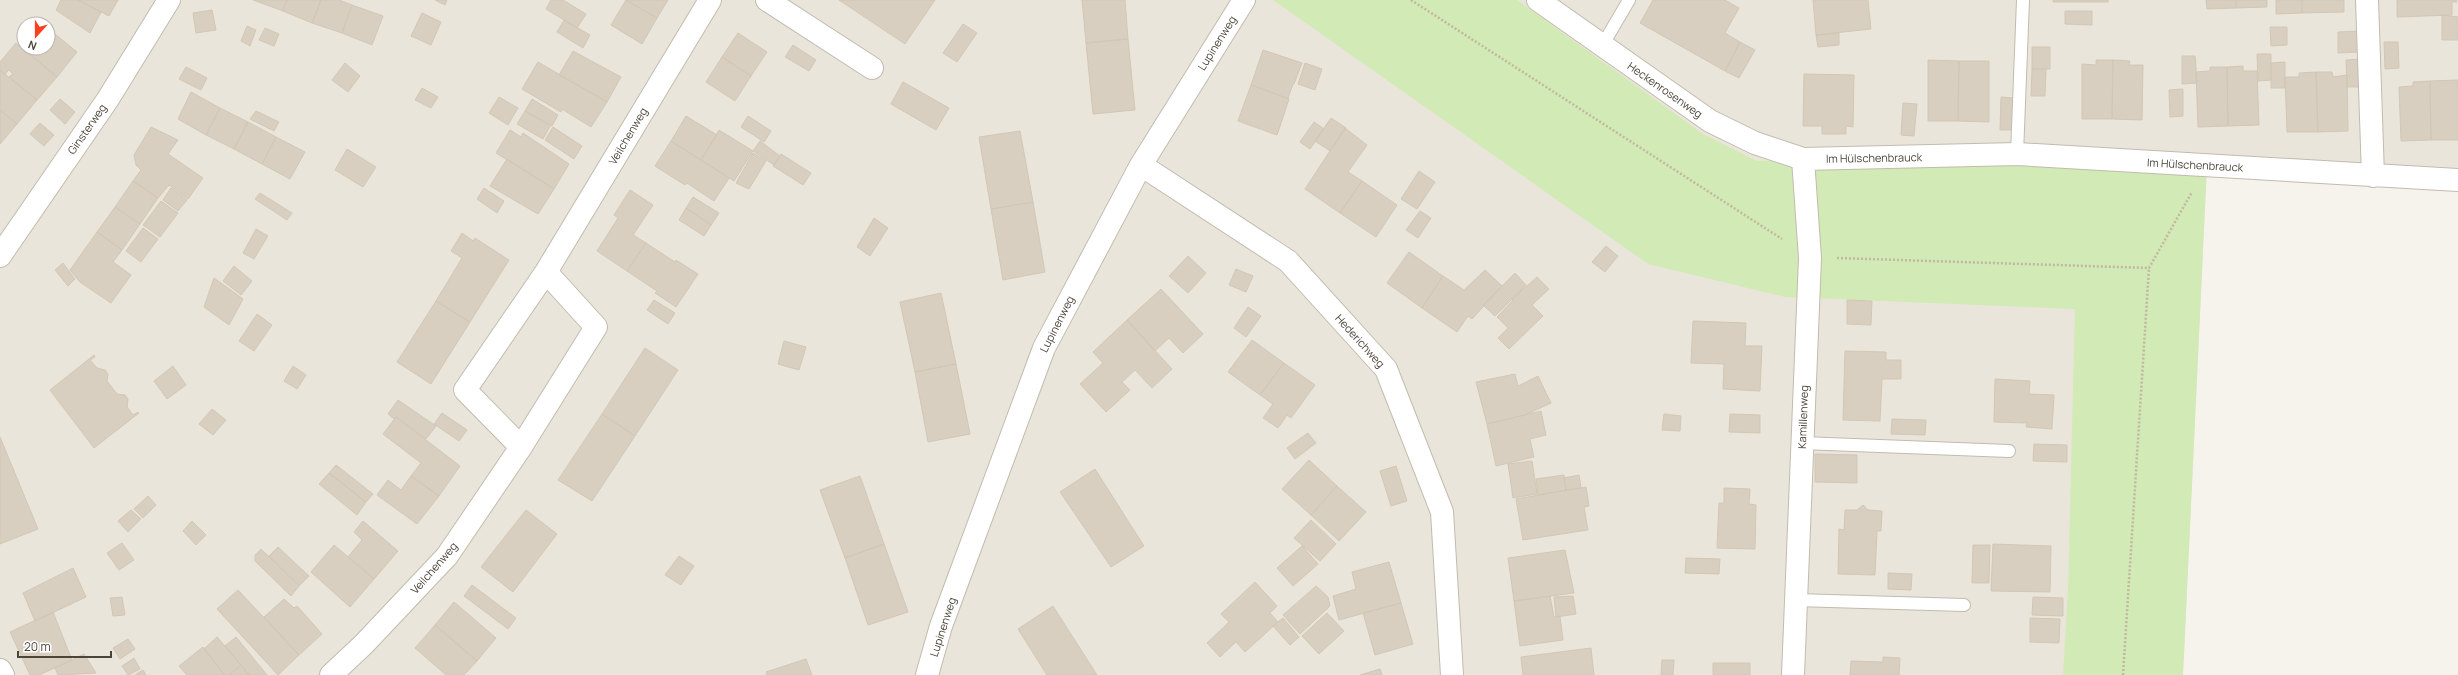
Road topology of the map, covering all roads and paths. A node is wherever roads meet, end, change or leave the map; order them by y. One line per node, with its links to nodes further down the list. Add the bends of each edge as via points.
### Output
1 (169, 0): 16 (street, Ginsterweg, via 108,99)
2 (710, 0): 18 (street, Veilchenweg)
3 (767, 0): 10 (street)
4 (1244, 0): 13 (street, Lupinenweg)
5 (1538, 0): 9 (street, Heckenrosenweg)
6 (1629, 0): 9 (lane)
7 (2023, 0): 11 (lane)
8 (2367, 0): 14 (street)
9 (1602, 46): 12 (street, Heckenrosenweg, via 1710,121 1755,143)
10 (872, 68)
11 (2018, 154): 12 (street, Im Hülschenbrauck); 14 (street, Im Hülschenbrauck)
12 (1803, 159): 19 (street, Kamillenweg, via 1810,258)
13 (1141, 165): 27 (street, Lupinenweg, via 1044,348 941,626); 28 (street, Hederichweg, via 1288,261 1386,369 1442,512)
14 (2373, 176): 15 (street, Im Hülschenbrauck)
15 (2458, 180)
16 (0, 256)
17 (2149, 268): 30 (path)
18 (546, 272): 20 (street, Veilchenweg, via 596,327); 20 (street, Veilchenweg, via 465,390)
19 (1802, 443): 21 (lane); 22 (street, Kamillenweg)
20 (521, 447): 26 (street, Veilchenweg, via 447,556)
21 (2009, 451)
22 (1796, 600): 23 (lane); 29 (street, Kamillenweg)
23 (1964, 605)
24 (0, 670): 25 (street)
25 (3, 675)
26 (331, 675)
27 (927, 675)
28 (1452, 675)
29 (1792, 675)
30 (2123, 675)

